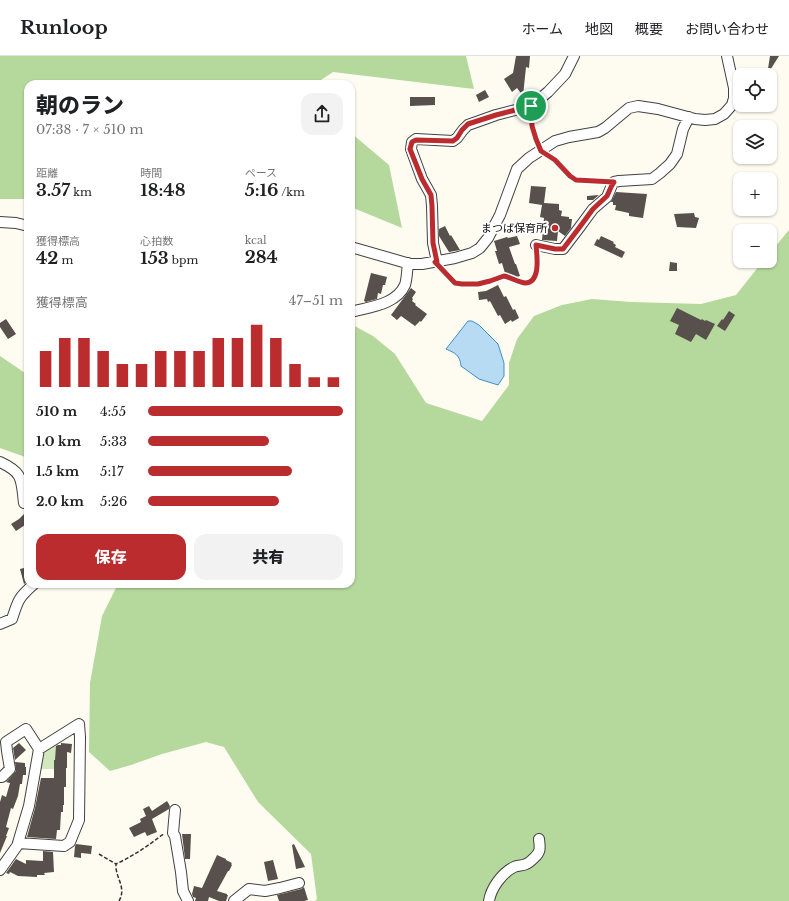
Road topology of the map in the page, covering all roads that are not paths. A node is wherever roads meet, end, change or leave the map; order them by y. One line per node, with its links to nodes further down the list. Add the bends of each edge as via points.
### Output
1 (574, 56): 8 (street, via 565,74 531,106 468,124 453,141 412,142 410,149 431,195)
2 (728, 56): 3 (street, via 734,88 732,106 715,119)
3 (689, 117): 6 (street, via 683,129 677,154 660,173 652,179 614,182 607,196 593,209 563,249); 8 (street, via 638,106 629,108 598,132 555,141 516,169 500,215 480,248 472,253)
4 (0, 222): 5 (street)
5 (24, 225)
6 (536, 245)
7 (355, 248): 9 (street)
8 (436, 262): 9 (street)
9 (408, 263): 10 (street, via 405,285 398,295 386,302)
10 (355, 311)
11 (0, 462): 12 (street, via 17,473 22,484)
12 (24, 503)
13 (29, 588): 14 (street, via 17,602 12,619)
14 (0, 624)
15 (39, 749): 16 (street, via 26,729 6,742 10,769); 19 (street, via 29,806); 19 (street, via 79,724 79,820 70,842 64,846)
16 (0, 777)
17 (175, 810): 22 (street, via 173,833 183,891)
18 (539, 839): 24 (street, via 538,854 527,864 514,867 504,875 495,884)
19 (18, 843): 20 (street)
20 (0, 870)
21 (299, 883): 23 (street, via 280,888 249,890)
22 (188, 901)
23 (234, 901)
24 (489, 901)

